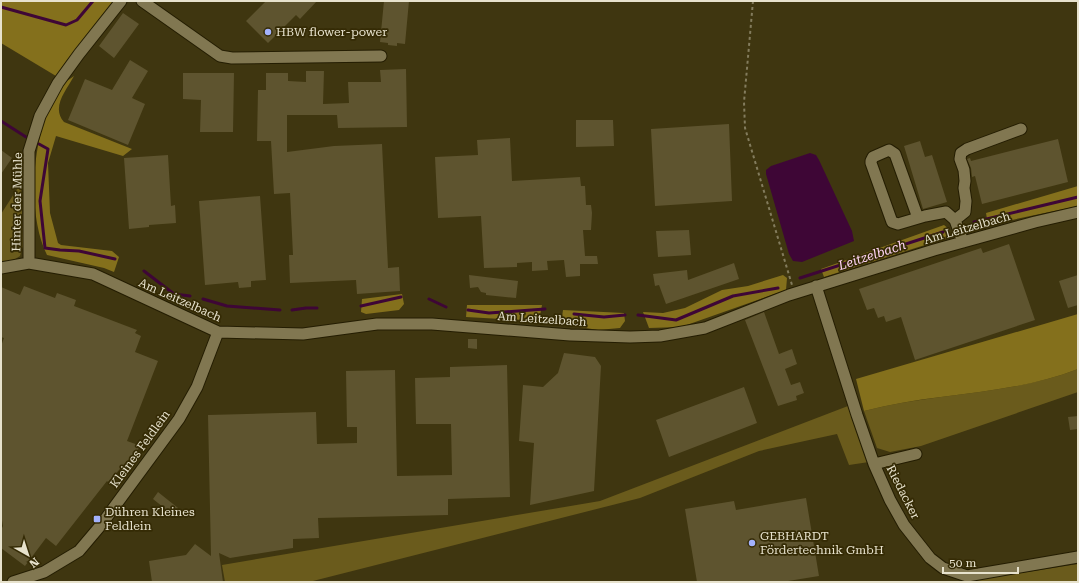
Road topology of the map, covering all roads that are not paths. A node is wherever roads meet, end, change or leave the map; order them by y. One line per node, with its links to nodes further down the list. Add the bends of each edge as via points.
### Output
1 (121, 1): 9 (street, Hinter der Mühle, via 58,83 40,116 29,151)
2 (142, 1): 3 (street, via 220,56)
3 (381, 56)
4 (1021, 129): 7 (street, via 961,153 966,207 965,212)
5 (1078, 212): 8 (street, Am Leitzelbach)
6 (918, 218): 6 (street, via 898,224 892,222 870,160 873,156 889,150 895,154); 7 (street, via 946,212)
7 (955, 220): 8 (street)
8 (963, 242): 11 (street, Am Leitzelbach)
9 (29, 263): 10 (street, Am Leitzelbach); 12 (street, Am Leitzelbach, via 93,274)
10 (1, 268)
11 (816, 286): 12 (street, Am Leitzelbach, via 705,328 660,336 570,335 432,324 377,324 303,334); 14 (street, Riedacker)
12 (218, 332): 16 (street, Kleines Feldlein, via 197,386 178,420 79,551 44,572)
13 (916, 454): 14 (street)
14 (874, 464): 15 (street, Riedacker, via 904,525 925,552 943,568 967,576)
15 (1078, 557)
16 (14, 582)

